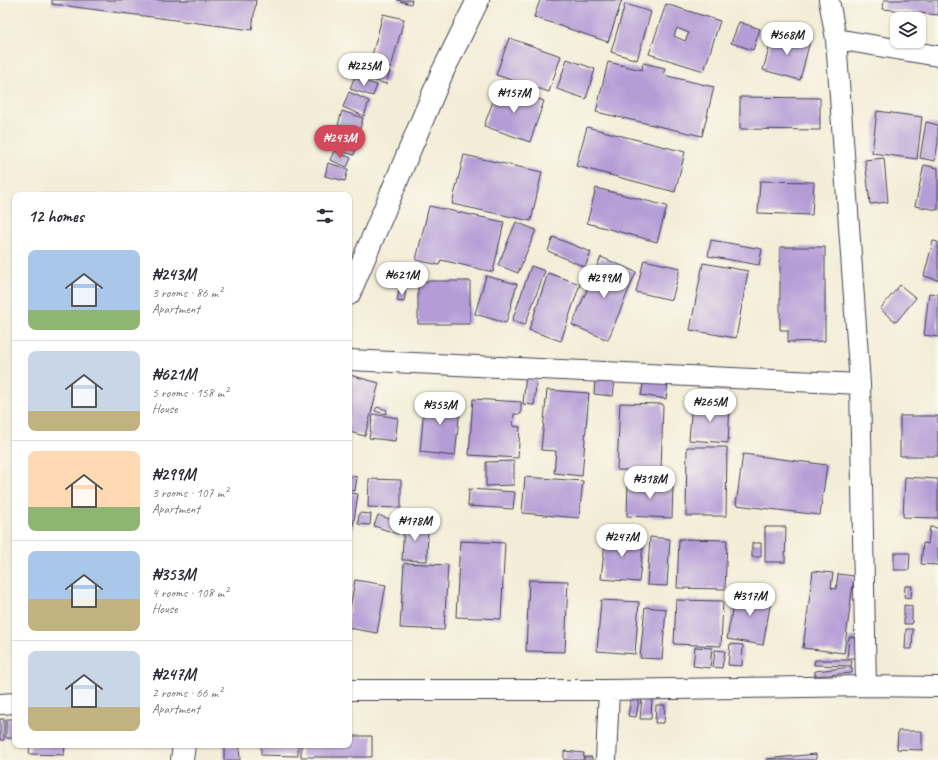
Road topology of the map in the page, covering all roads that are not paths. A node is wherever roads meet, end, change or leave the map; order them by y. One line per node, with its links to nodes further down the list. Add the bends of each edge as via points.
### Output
1 (478, 0): 5 (main road, via 442,72)
2 (830, 0): 3 (street)
3 (836, 39): 4 (street); 7 (street)
4 (938, 56)
5 (352, 287)
6 (352, 360): 7 (street)
7 (860, 384): 8 (street)
8 (866, 686): 9 (street); 11 (street)
9 (938, 687)
10 (352, 690): 11 (street)
11 (609, 690): 16 (street)
12 (12, 703): 13 (street)
13 (0, 704)
14 (184, 748): 15 (main road)
15 (182, 760)
16 (606, 760)

